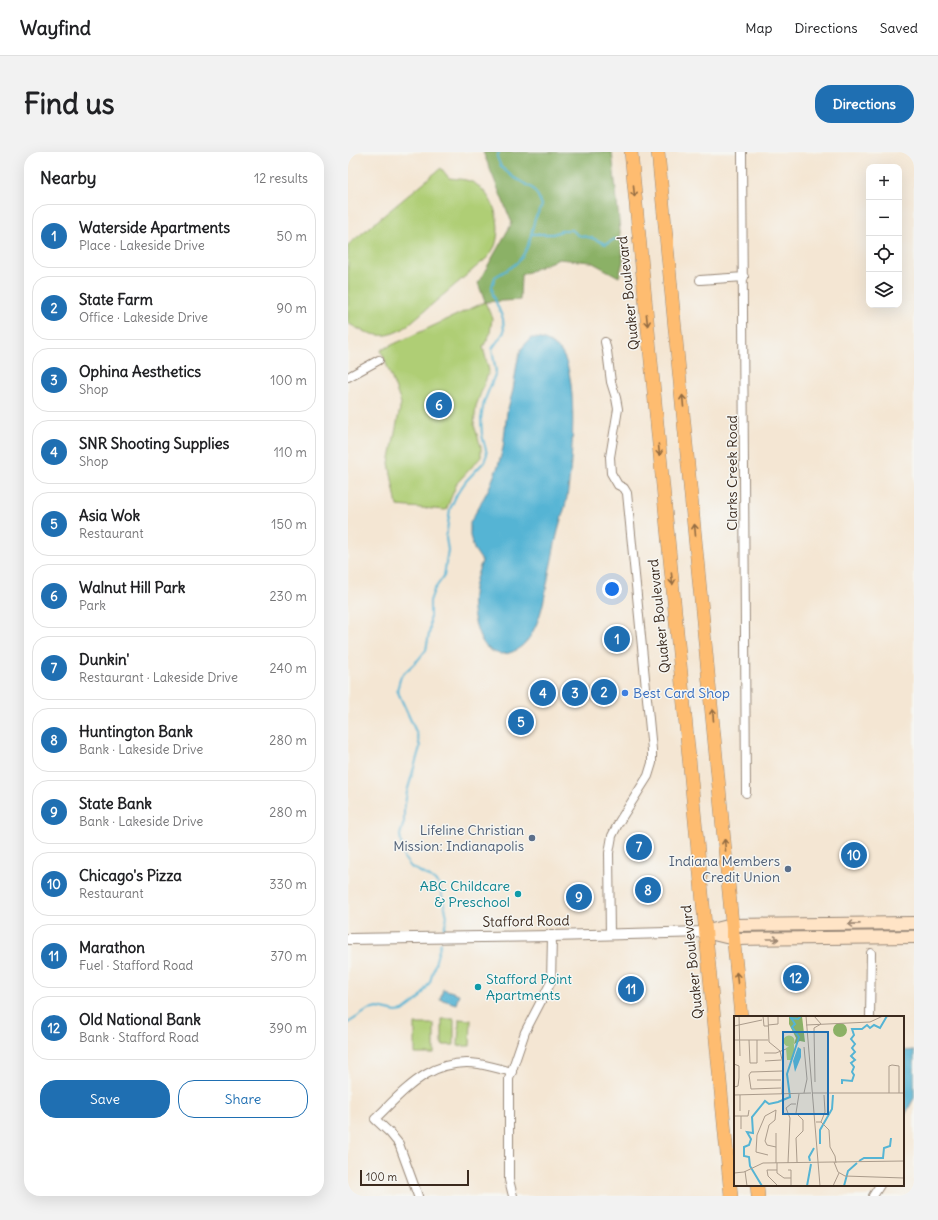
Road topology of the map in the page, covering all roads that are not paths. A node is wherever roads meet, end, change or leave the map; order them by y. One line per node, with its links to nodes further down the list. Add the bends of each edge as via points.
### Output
1 (631, 152): 12 (main road, Quaker Boulevard, one-way to 12)
2 (658, 152): 11 (main road, one-way to 2)
3 (742, 152): 4 (street, Clarks Creek Road)
4 (744, 277): 5 (street); 9 (street, Clarks Creek Road)
5 (700, 280)
6 (605, 342): 13 (street, via 610,382 618,409 610,473 627,493 652,750 648,776 612,836 609,853)
7 (379, 360): 8 (street)
8 (348, 377)
9 (746, 793)
10 (914, 923): 11 (main road, Stafford Road, one-way to 11)
11 (732, 925): 12 (main road, Stafford Road); 17 (main road)
12 (705, 932): 13 (street, Stafford Road); 17 (main road, Stafford Road); 26 (main road, Quaker Boulevard)
13 (610, 935): 14 (street, Stafford Road)
14 (552, 936): 16 (street, Stafford Road); 21 (street, via 551,982 525,1032)
15 (914, 937): 17 (main road, Stafford Road, one-way to 15)
16 (348, 939)
17 (734, 939): 19 (main road, one-way to 17)
18 (871, 954): 20 (street)
19 (741, 1016)
20 (870, 1016)
21 (512, 1072): 24 (street, via 478,1064 447,1065 416,1080 375,1119 399,1144); 25 (street, via 508,1090 509,1180)
22 (757, 1186): 27 (main road)
23 (879, 1186): 28 (street)
24 (418, 1196)
25 (513, 1196)
26 (731, 1196)
27 (758, 1196)
28 (873, 1196)

